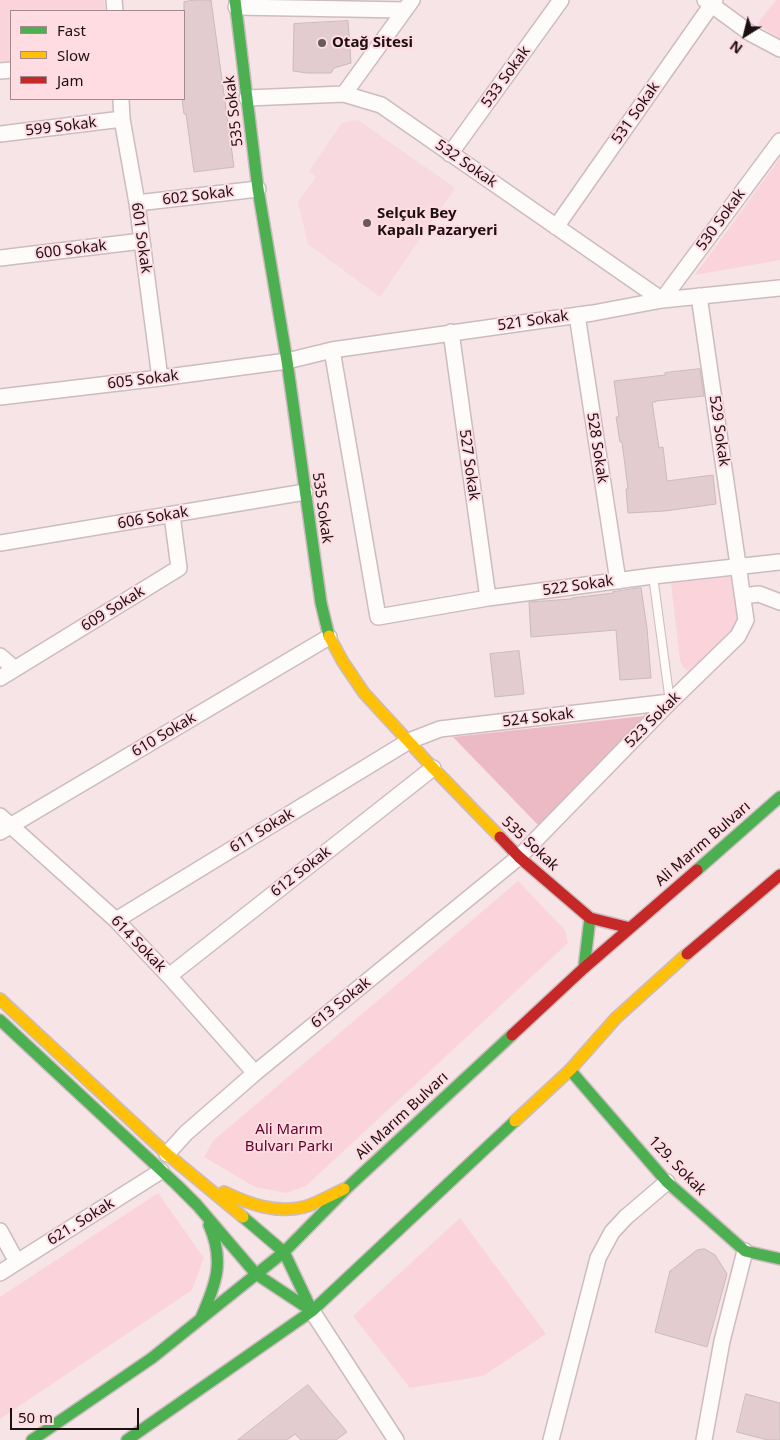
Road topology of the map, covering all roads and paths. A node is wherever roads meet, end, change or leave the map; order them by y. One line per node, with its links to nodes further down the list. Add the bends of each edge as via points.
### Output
1 (561, 0): 12 (street, 533 Sokak)
2 (711, 2): 5 (street, via 750,33); 15 (street, 531 Sokak)
3 (236, 3): 4 (street); 7 (street, 535 Sokak)
4 (409, 5): 6 (street)
5 (780, 49)
6 (344, 94): 7 (street, 532 Sokak); 12 (street, 532 Sokak, via 381,105)
7 (247, 98): 13 (street, 535 Sokak)
8 (121, 100): 9 (street, 601 Sokak)
9 (122, 118): 10 (street, 599 Sokak); 14 (street, 601 Sokak)
10 (0, 134)
11 (780, 141): 20 (street, 530 Sokak)
12 (450, 154): 15 (street, 532 Sokak)
13 (258, 188): 14 (street, 602 Sokak); 24 (street, 535 Sokak)
14 (137, 203): 16 (street, 601 Sokak)
15 (556, 227): 20 (street, 532 Sokak)
16 (142, 241): 17 (street, 600 Sokak); 25 (street, 601 Sokak)
17 (0, 258)
18 (780, 288): 19 (street, 521 Sokak)
19 (699, 296): 20 (street, 521 Sokak); 31 (street, 529 Sokak)
20 (662, 300): 21 (street, 521 Sokak)
21 (577, 315): 22 (street, 521 Sokak); 33 (street, 528 Sokak)
22 (451, 332): 23 (street, 521 Sokak); 35 (street, 527 Sokak)
23 (332, 350): 24 (street, 521 Sokak); 35 (street, 522 Sokak, via 378,617)
24 (287, 361): 25 (street, 605 Sokak); 27 (street, 535 Sokak)
25 (160, 378): 26 (street, 605 Sokak)
26 (0, 397)
27 (306, 492): 28 (street, 606 Sokak); 37 (street, 535 Sokak, via 321,603)
28 (172, 514): 29 (street, 606 Sokak); 39 (street, 609 Sokak, via 179,568)
29 (0, 543)
30 (780, 562): 31 (street, 522 Sokak)
31 (738, 566): 32 (street, 522 Sokak); 34 (street, 523 Sokak)
32 (653, 576): 33 (street, 522 Sokak); 41 (lane)
33 (618, 580): 35 (street, 522 Sokak)
34 (742, 596): 36 (street, via 759,594); 41 (street, 523 Sokak, via 746,620 738,636)
35 (488, 598)
36 (780, 602)
37 (329, 637): 42 (street, 535 Sokak, via 364,693); 45 (street, 610 Sokak)
38 (0, 656): 39 (street)
39 (15, 669): 40 (street, 609 Sokak)
40 (0, 678)
41 (670, 702): 42 (street, 524 Sokak, via 440,729); 46 (street, 523 Sokak)
42 (409, 741): 43 (street, 535 Sokak); 49 (street, 611 Sokak)
43 (434, 768): 46 (street, 535 Sokak); 52 (street, 612 Sokak)
44 (780, 797): 50 (street, Ali Marım Bulvarı)
45 (4, 825): 49 (street, 614 Sokak)
46 (519, 857): 48 (street, 535 Sokak); 56 (street, 613 Sokak)
47 (780, 874): 55 (street, via 616,1018)
48 (590, 918): 50 (street); 51 (street)
49 (116, 920): 52 (street, 614 Sokak)
50 (630, 928): 51 (street, Ali Marım Bulvarı)
51 (584, 968): 61 (street, Ali Marım Bulvarı)
52 (169, 976): 56 (street, 614 Sokak)
53 (0, 999): 57 (street)
54 (0, 1020): 58 (street)
55 (570, 1070): 60 (street, 129. Sokak); 70 (street)
56 (255, 1073): 57 (street, 613 Sokak, via 186,1133)
57 (167, 1154): 59 (street)
58 (161, 1171): 62 (street); 67 (street, 621. Sokak)
59 (200, 1182): 61 (street, via 254,1206 279,1210 305,1206); 65 (street)
60 (667, 1182): 64 (street, 129. Sokak); 75 (street, via 612,1232 598,1258)
61 (348, 1187): 65 (street, Ali Marım Bulvarı)
62 (197, 1205): 69 (street); 71 (street, via 218,1245 218,1268)
63 (0, 1231): 67 (street)
64 (745, 1251): 66 (street, 129. Sokak); 76 (street, via 722,1341)
65 (284, 1252): 69 (street, Ali Marım Bulvarı); 70 (street)
66 (780, 1259)
67 (17, 1262): 68 (street, 621. Sokak)
68 (0, 1273)
69 (256, 1274): 70 (street); 71 (street, Ali Marım Bulvarı)
70 (312, 1311): 73 (street); 74 (street)
71 (201, 1318): 72 (street, Ali Marım Bulvarı, via 152,1358)
72 (32, 1440)
73 (127, 1440)
74 (396, 1440)
75 (551, 1440)
76 (704, 1440)

